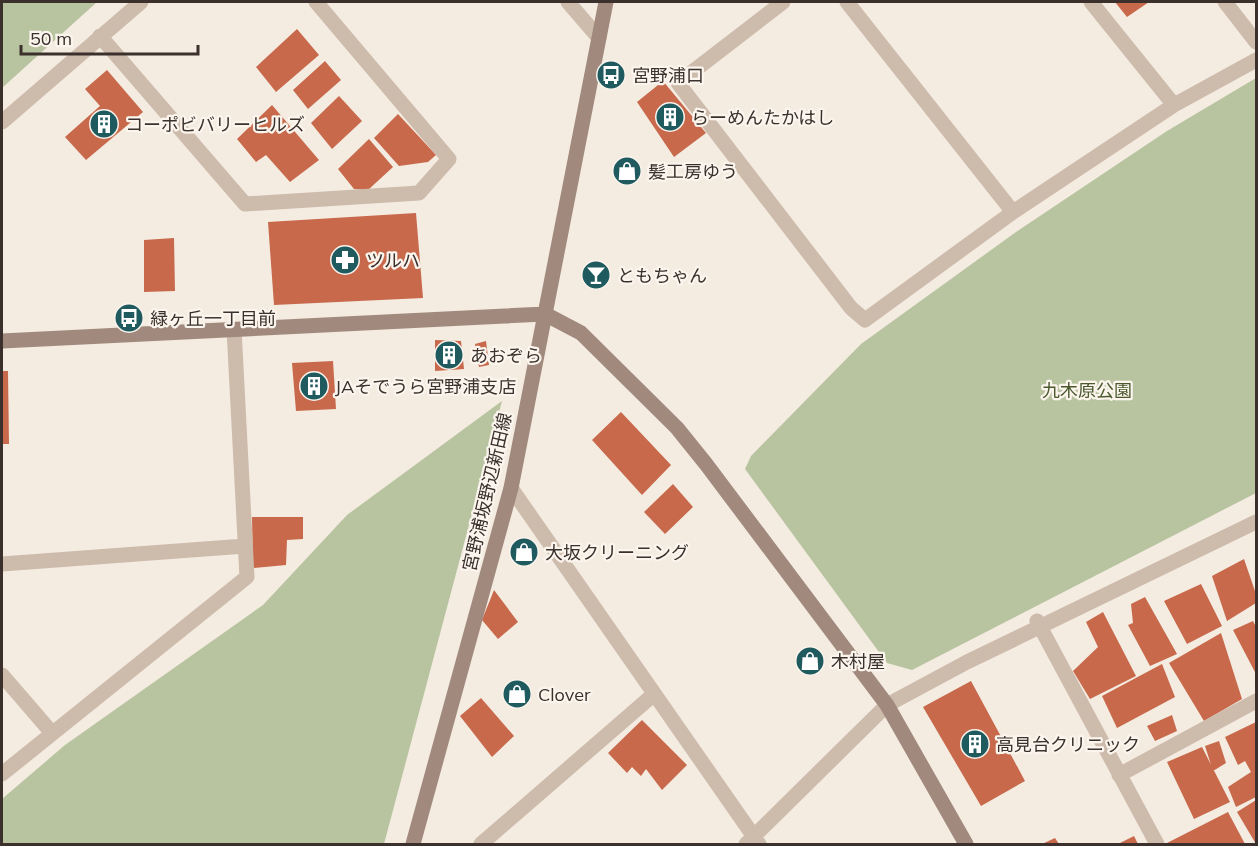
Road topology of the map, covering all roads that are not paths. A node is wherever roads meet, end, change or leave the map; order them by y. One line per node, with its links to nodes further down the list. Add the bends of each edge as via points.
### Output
1 (141, 2): 10 (street)
2 (316, 2): 10 (street, via 448,159 419,193 245,204)
3 (568, 2): 11 (street)
4 (606, 2): 11 (street, 宮野浦坂野辺新田線)
5 (783, 2): 9 (street)
6 (848, 2): 16 (street)
7 (1091, 2): 14 (street)
8 (1225, 2): 12 (street)
9 (766, 6): 16 (street, via 678,83 851,308 866,320)
10 (100, 36): 15 (street)
11 (599, 39): 17 (street, 宮野浦坂野辺新田線)
12 (1257, 42)
13 (1257, 60): 14 (street)
14 (1174, 105): 16 (street)
15 (2, 122)
16 (1013, 213)
17 (545, 314): 18 (street); 20 (street, 宮野浦坂野辺新田線); 30 (street, via 581,333 677,428)
18 (234, 329): 19 (street); 23 (street)
19 (2, 341)
20 (511, 488): 28 (street); 35 (street, 宮野浦坂野辺新田線)
21 (1257, 522): 24 (street)
22 (1176, 544): 24 (street)
23 (244, 546): 25 (street); 31 (street, via 248,577)
24 (1172, 563): 26 (street)
25 (2, 564)
26 (1038, 624): 30 (street); 33 (street)
27 (2, 675): 31 (street)
28 (653, 694): 34 (street); 36 (street)
29 (1257, 701): 33 (street)
30 (887, 705): 34 (street); 37 (street)
31 (52, 733): 32 (street)
32 (2, 774)
33 (1119, 775): 38 (street)
34 (753, 842)
35 (413, 844)
36 (481, 844)
37 (966, 844)
38 (1157, 844)

